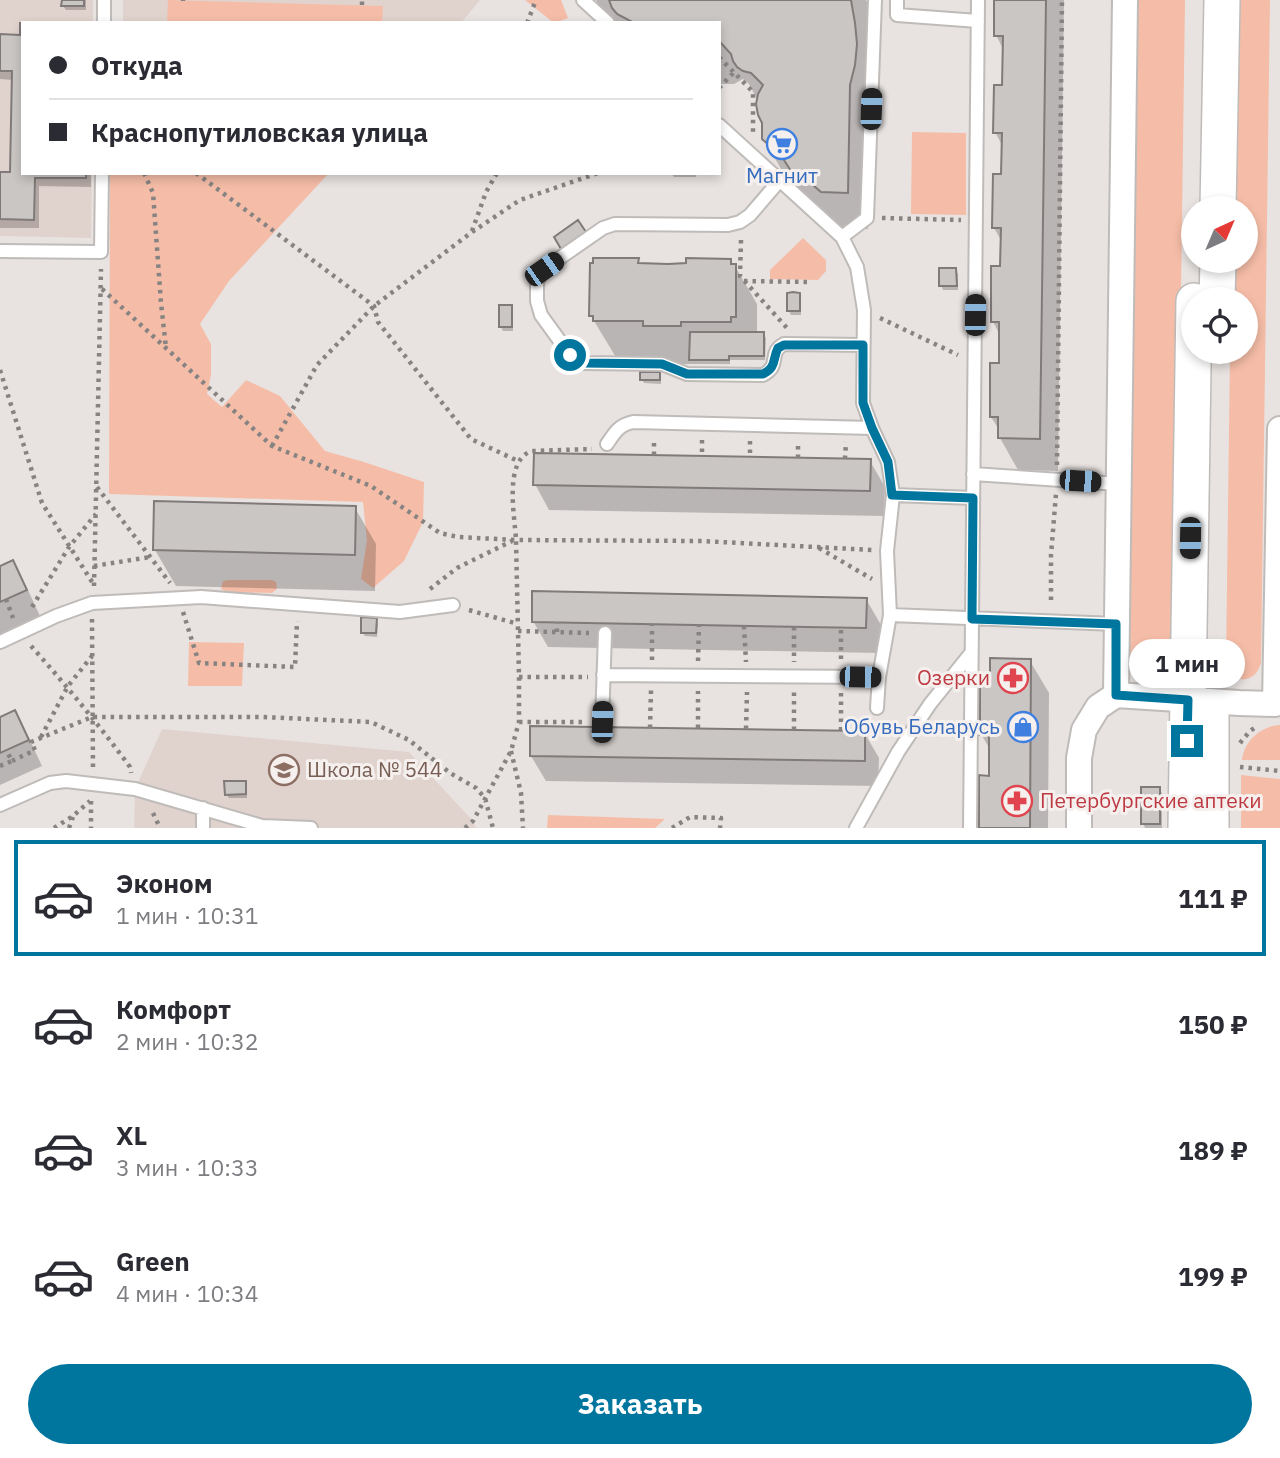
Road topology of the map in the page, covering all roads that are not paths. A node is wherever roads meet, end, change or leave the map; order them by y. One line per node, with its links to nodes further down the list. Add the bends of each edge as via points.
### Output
1 (104, 0): 9 (lane)
2 (583, 0): 10 (lane)
3 (875, 0): 17 (lane, via 867,218)
4 (897, 0): 11 (lane, via 897,15)
5 (978, 0): 11 (lane)
6 (1125, 0): 26 (street)
7 (1198, 0): 15 (main road)
8 (1222, 0): 16 (main road)
9 (104, 21)
10 (606, 21)
11 (978, 21): 25 (lane)
12 (721, 127): 14 (lane)
13 (102, 175): 18 (lane, via 101,252)
14 (780, 180): 17 (lane); 19 (lane, via 740,222 603,228 544,269 537,281 541,315 570,355 584,363 662,364 687,374 763,374 771,370 774,355 784,345)
15 (1195, 196)
16 (1218, 196)
17 (842, 237): 19 (lane, via 857,267 864,310)
18 (0, 251)
19 (863, 345): 22 (lane, via 863,403)
20 (1195, 364): 39 (main road)
21 (1215, 364): 39 (main road)
22 (872, 428): 24 (lane, via 633,422 616,430); 27 (lane, via 888,462)
23 (1280, 429): 40 (street)
24 (607, 444)
25 (973, 474): 26 (lane); 28 (lane)
26 (1119, 484): 32 (street)
27 (892, 495): 28 (lane); 30 (lane, via 887,551)
28 (973, 498): 31 (lane)
29 (453, 606): 34 (lane, via 400,612 201,597 182,603 92,603)
30 (890, 615): 31 (lane); 37 (lane)
31 (972, 619): 32 (lane); 35 (lane)
32 (1116, 624): 38 (street)
33 (604, 633): 36 (lane)
34 (0, 642)
35 (971, 653): 48 (lane, via 898,752); 49 (lane)
36 (603, 675): 37 (lane); 42 (lane)
37 (879, 677): 41 (lane)
38 (1116, 695): 39 (street); 50 (street, via 1098,707 1084,730 1079,758)
39 (1199, 701): 40 (street); 51 (main road); 52 (main road)
40 (1278, 704)
41 (877, 708)
42 (602, 722)
43 (0, 805): 44 (lane, via 50,783 66,781 135,789)
44 (203, 808): 45 (lane); 46 (lane)
45 (262, 827): 47 (lane)
46 (203, 828)
47 (311, 828)
48 (856, 828)
49 (970, 828)
50 (1079, 828)
51 (1186, 828)
52 (1211, 828)

